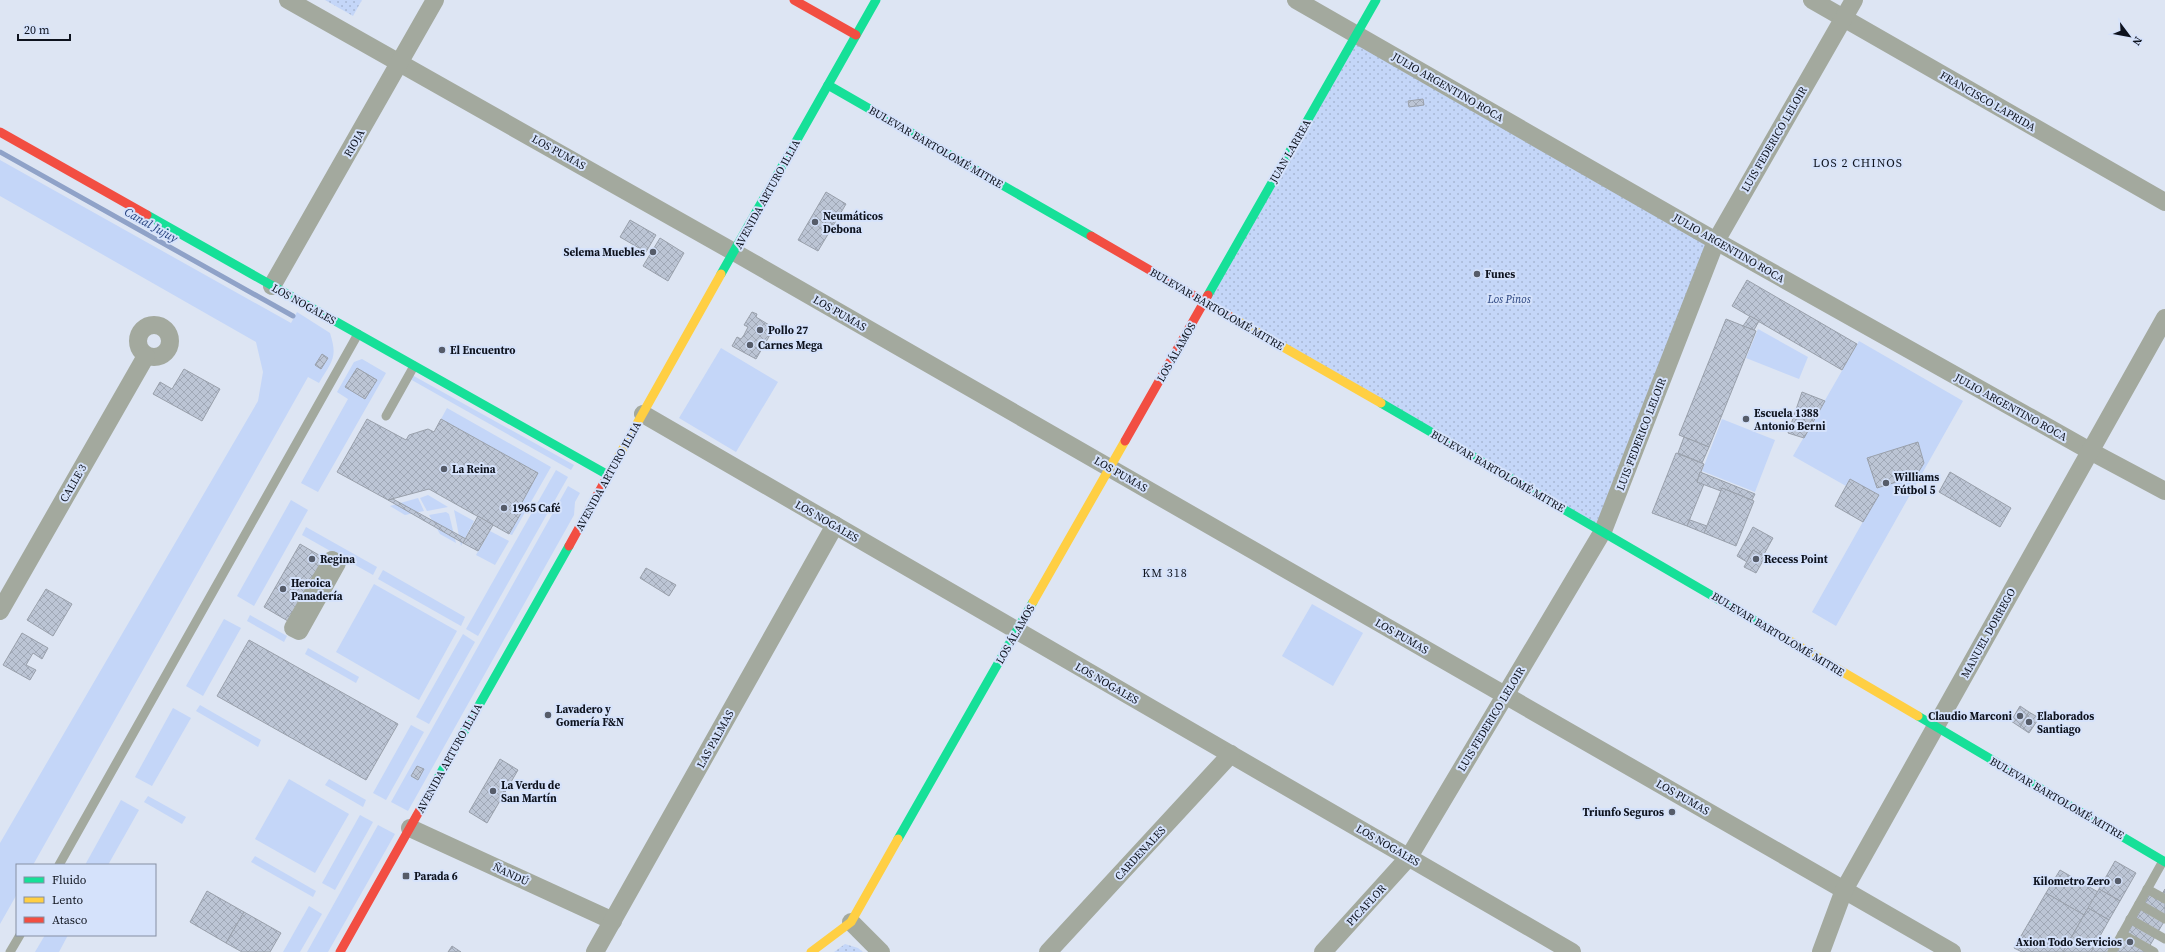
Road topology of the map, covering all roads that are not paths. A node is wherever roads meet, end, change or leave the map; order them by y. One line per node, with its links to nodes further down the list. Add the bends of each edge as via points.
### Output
1 (288, 0): 12 (street, LOS PUMAS)
2 (435, 0): 12 (street, RIOJA)
3 (794, 0): 10 (street)
4 (876, 0): 10 (street, AVENIDA ARTURO ILLIA)
5 (1296, 0): 11 (street, JULIO ARGENTINO ROCA)
6 (1376, 0): 11 (street, JUAN LARREA)
7 (1812, 0): 9 (street, FRANCISCO LAPRIDA)
8 (1854, 0): 9 (street, LUIS FEDERICO LELOIR)
9 (1844, 18): 15 (street, FRANCISCO LAPRIDA); 16 (street, LUIS FEDERICO LELOIR)
10 (856, 35): 13 (street, AVENIDA ARTURO ILLIA)
11 (1357, 35): 16 (street, JULIO ARGENTINO ROCA); 19 (street, JUAN LARREA)
12 (399, 63): 17 (street, LOS PUMAS); 18 (street, RIOJA)
13 (828, 85): 17 (street, AVENIDA ARTURO ILLIA); 19 (street, BULEVAR BARTOLOMÉ MITRE)
14 (0, 132): 18 (street, LOS NOGALES)
15 (2165, 202)
16 (1716, 241): 26 (street, JULIO ARGENTINO ROCA); 31 (street, LUIS FEDERICO LELOIR)
17 (734, 252): 24 (street, AVENIDA ARTURO ILLIA); 27 (street, LOS PUMAS)
18 (272, 286): 21 (street, LOS NOGALES)
19 (1204, 302): 27 (street, LOS ÁLAMOS); 31 (street, BULEVAR BARTOLOMÉ MITRE)
20 (2165, 318): 26 (street, MANUEL DORREGO)
21 (358, 334): 23 (street, LOS NOGALES); 42 (lane)
22 (146, 356): 33 (street, CALLE 3)
23 (414, 366): 25 (lane); 28 (street, LOS NOGALES)
24 (643, 414): 28 (street, AVENIDA ARTURO ILLIA); 30 (street, LOS NOGALES)
25 (386, 416)
26 (2090, 451): 29 (street, JULIO ARGENTINO ROCA); 37 (street, MANUEL DORREGO)
27 (1110, 468): 34 (street, LOS ÁLAMOS); 36 (street, LOS PUMAS)
28 (608, 475): 39 (street, AVENIDA ARTURO ILLIA)
29 (2165, 491)
30 (835, 525): 34 (street, LOS NOGALES); 49 (street, LAS PALMAS)
31 (1604, 531): 36 (street, LUIS FEDERICO LELOIR); 37 (street, BULEVAR BARTOLOMÉ MITRE)
32 (336, 560): 35 (street)
33 (0, 611)
34 (1017, 630): 38 (street, LOS NOGALES); 50 (street, LOS ÁLAMOS)
35 (294, 632)
36 (1505, 695): 40 (street, LUIS FEDERICO LELOIR); 44 (street, LOS PUMAS)
37 (1935, 726): 41 (street, BULEVAR BARTOLOMÉ MITRE); 44 (street, MANUEL DORREGO)
38 (1231, 754): 40 (street, LOS NOGALES); 60 (street, CARDENALES)
39 (410, 828): 49 (street, ÑANDÚ); 56 (street, AVENIDA ARTURO ILLIA)
40 (1409, 857): 61 (street, PICAFLOR); 62 (street, LOS NOGALES)
41 (2164, 861): 43 (lane)
42 (60, 864)
43 (2147, 889): 45 (lane); 46 (lane)
44 (1844, 890): 63 (street, MANUEL DORREGO); 64 (street, LOS PUMAS)
45 (2165, 899)
46 (2139, 904): 47 (lane); 48 (lane)
47 (2130, 919): 51 (lane); 53 (lane)
48 (2165, 919)
49 (612, 921): 57 (street, LAS PALMAS)
50 (851, 922): 58 (street, LOS ÁLAMOS); 59 (street)
51 (2122, 934): 54 (lane); 65 (lane)
52 (19, 936): 55 (lane)
53 (2165, 938)
54 (2115, 951)
55 (10, 952)
56 (340, 952)
57 (595, 952)
58 (811, 952)
59 (881, 952)
60 (1048, 952)
61 (1322, 952)
62 (1572, 952)
63 (1821, 952)
64 (1952, 952)
65 (2154, 952)

